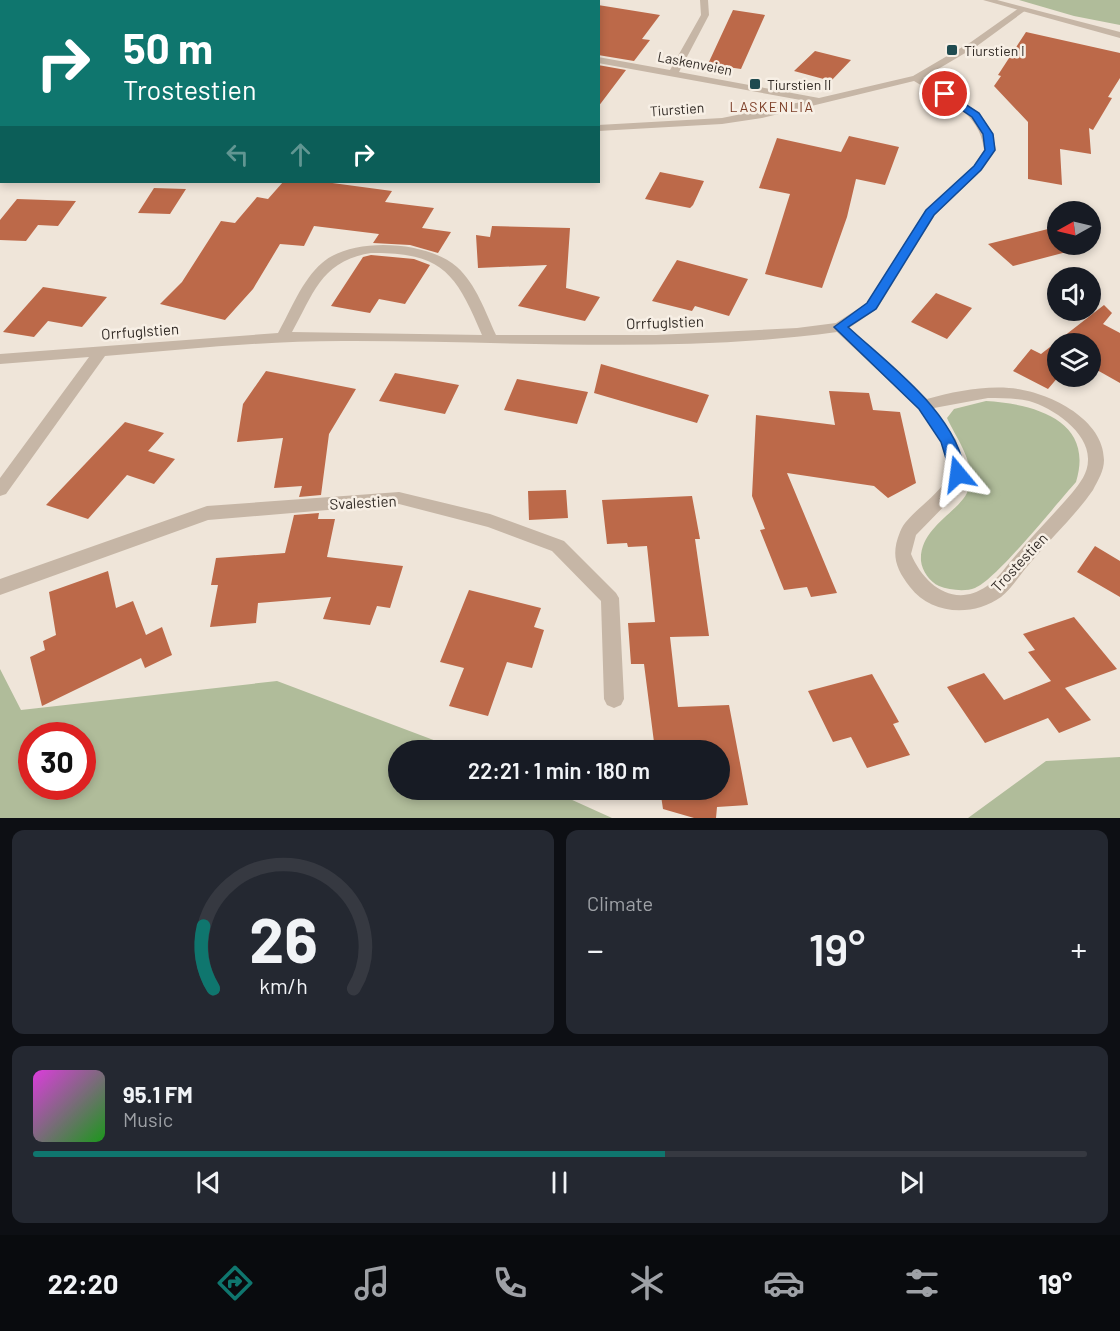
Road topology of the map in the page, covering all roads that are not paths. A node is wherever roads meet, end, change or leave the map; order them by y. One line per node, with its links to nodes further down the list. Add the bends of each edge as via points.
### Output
1 (704, 0): 6 (street, via 705,15)
2 (987, 0): 3 (street)
3 (1022, 10): 4 (street); 7 (street, Tiurstien)
4 (1120, 35)
5 (600, 60): 6 (street, Laskenveien)
6 (673, 73): 8 (street, Laskenveien)
7 (916, 78): 8 (street, Tiurstien); 10 (street, via 976,115 988,134 990,150 978,168 930,213 872,306)
8 (821, 102): 9 (street, Tiurstien, via 722,121)
9 (600, 128)
10 (840, 327): 12 (street, Orrfuglstien, via 656,340); 15 (street, Trostestien)
11 (282, 337): 12 (street, Orrfuglstien); 12 (street, via 326,265 343,253 364,248 442,260 476,305); 13 (street, Orrfuglstien)
12 (491, 340)
13 (102, 350): 14 (street, Orrfuglstien); 16 (street)
14 (0, 359)
15 (924, 405): 15 (street, Trostestien, via 993,391 1038,397 1082,429 1097,459 1094,474 1078,497 995,591 978,602 959,605 940,600 914,579 902,554 908,532 951,489 958,474 948,441)
16 (0, 490)
17 (0, 587): 18 (street, Svalestien, via 207,513 399,498 490,521 558,546 610,598)
18 (614, 699)

